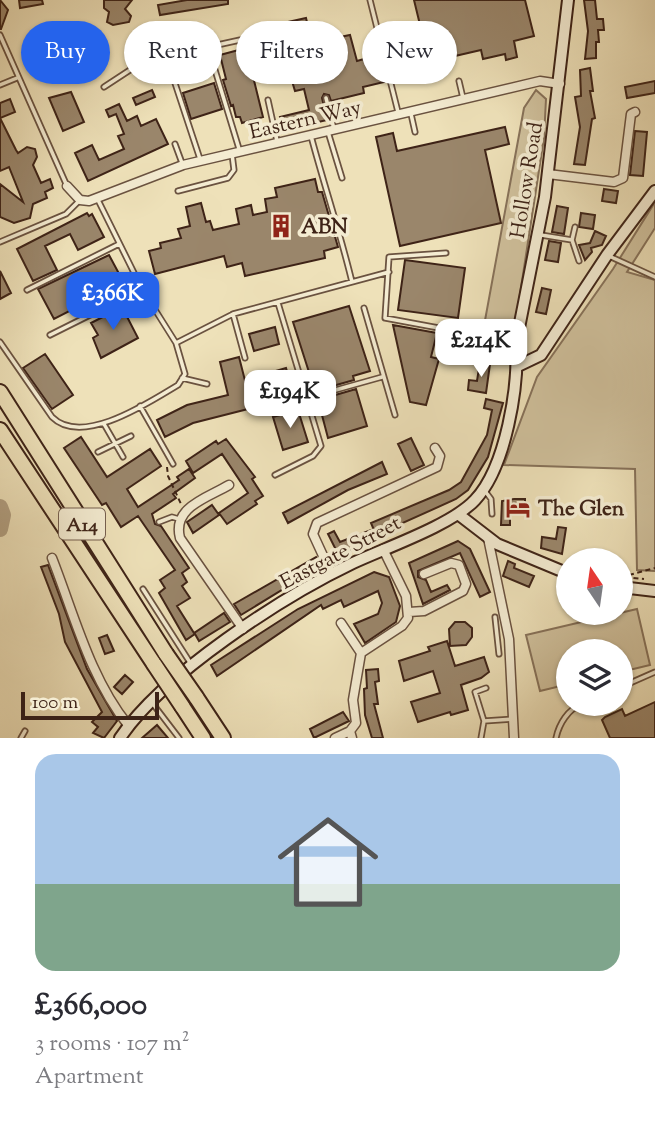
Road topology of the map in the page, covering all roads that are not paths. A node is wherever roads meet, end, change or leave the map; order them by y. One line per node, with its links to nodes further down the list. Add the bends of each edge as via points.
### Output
1 (370, 0): 17 (lane)
2 (568, 0): 9 (street, Hollow Road)
3 (0, 35): 6 (lane)
4 (236, 41): 23 (lane, via 208,47)
5 (124, 74): 11 (lane)
6 (18, 78): 10 (lane); 28 (lane)
7 (458, 81): 13 (lane)
8 (175, 84): 24 (lane)
9 (560, 84): 13 (street, Eastern Way, via 540,80); 26 (street, Hollow Road)
10 (0, 85)
11 (104, 87)
12 (326, 98): 18 (lane)
13 (463, 99): 15 (street, Eastern Way)
14 (268, 100): 22 (lane)
15 (410, 112): 17 (street, Eastern Way); 19 (lane)
16 (635, 112): 26 (street, via 631,114 623,178 614,182)
17 (399, 114): 18 (street, Eastern Way)
18 (331, 131): 20 (street, Eastern Way); 27 (lane)
19 (415, 132)
20 (311, 136): 22 (street, Eastern Way); 43 (lane)
21 (175, 144): 25 (lane)
22 (277, 144): 23 (street, Eastern Way)
23 (236, 153): 24 (street, Eastern Way); 29 (lane, via 228,178)
24 (201, 161): 25 (street, Eastern Way)
25 (183, 165): 31 (street, Eastern Way)
26 (548, 174): 34 (street, Hollow Road)
27 (342, 178)
28 (67, 186): 32 (street)
29 (178, 191)
30 (655, 191): 39 (street)
31 (97, 198): 32 (street, Eastern Way); 37 (lane)
32 (80, 200): 36 (lane, via 66,214)
33 (575, 227): 35 (lane)
34 (538, 234): 35 (lane); 54 (street, Hollow Road, via 516,343)
35 (572, 240): 40 (lane)
36 (0, 242)
37 (119, 244): 44 (lane); 45 (lane)
38 (446, 253): 41 (lane, via 389,257)
39 (607, 255): 42 (lane); 54 (street, via 541,355)
40 (579, 261)
41 (389, 272): 43 (lane); 49 (lane, via 385,318)
42 (655, 277)
43 (352, 282): 46 (lane)
44 (142, 289): 50 (lane); 52 (lane)
45 (27, 290)
46 (278, 303): 48 (lane); 59 (lane)
47 (364, 308): 55 (lane)
48 (233, 314): 52 (lane); 53 (lane)
49 (455, 331)
50 (50, 335)
51 (0, 342): 62 (lane, via 60,425)
52 (176, 343): 56 (lane, via 183,359)
53 (245, 358)
54 (517, 366): 72 (street, Eastgate Street, via 502,448)
55 (383, 377): 59 (lane); 61 (lane)
56 (182, 378): 57 (lane); 60 (lane, via 178,385)
57 (208, 384)
58 (0, 393): 109 (highway, A14, bridge)
59 (307, 398): 70 (lane, via 321,446 313,456)
60 (140, 406): 62 (lane); 69 (lane)
61 (395, 415)
62 (104, 424): 65 (lane)
63 (0, 430): 108 (highway, A14, bridge)
64 (131, 436): 65 (lane)
65 (115, 442): 67 (lane); 68 (lane)
66 (435, 448): 81 (street, via 440,456 437,467 317,523 313,534)
67 (98, 452)
68 (123, 457)
69 (173, 464)
70 (275, 475)
71 (229, 485): 75 (street, via 185,510)
72 (483, 490): 73 (street, Eastgate Street); 74 (lane, via 491,499)
73 (458, 514): 77 (street); 78 (street, Eastgate Street)
74 (492, 514)
75 (178, 519): 76 (lane); 89 (street, via 180,538)
76 (159, 522)
77 (488, 538): 80 (street); 90 (street)
78 (383, 550): 81 (street, Eastgate Street); 86 (street, via 407,596)
79 (52, 558): 102 (street, via 109,702)
80 (556, 570)
81 (331, 573): 89 (street, Eastgate Street)
82 (424, 573): 86 (street, via 451,563 459,565 464,591 424,611)
83 (143, 589): 94 (lane)
84 (634, 589): 85 (street)
85 (655, 591)
86 (409, 612): 92 (street, via 402,626)
87 (495, 617): 91 (lane)
88 (341, 622): 92 (street)
89 (243, 629): 94 (street, Eastgate Street)
90 (509, 639): 91 (lane); 100 (street)
91 (498, 640): 93 (lane)
92 (361, 653): 104 (street, via 353,700 356,723)
93 (499, 654)
94 (193, 666): 98 (street, Eastgate Street)
95 (655, 672): 96 (lane)
96 (633, 682)
97 (486, 688): 101 (lane, via 475,692)
98 (150, 699): 102 (street, Eastgate Street); 107 (lane)
99 (566, 716): 113 (lane)
100 (514, 719): 101 (lane); 112 (street)
101 (484, 721): 111 (lane)
102 (128, 725): 106 (street, Eastgate Street)
103 (25, 731): 105 (lane)
104 (351, 735): 110 (street)
105 (21, 738)
106 (120, 738)
107 (179, 738)
108 (204, 738)
109 (223, 738)
110 (335, 738)
111 (481, 738)
112 (514, 738)
113 (556, 738)

